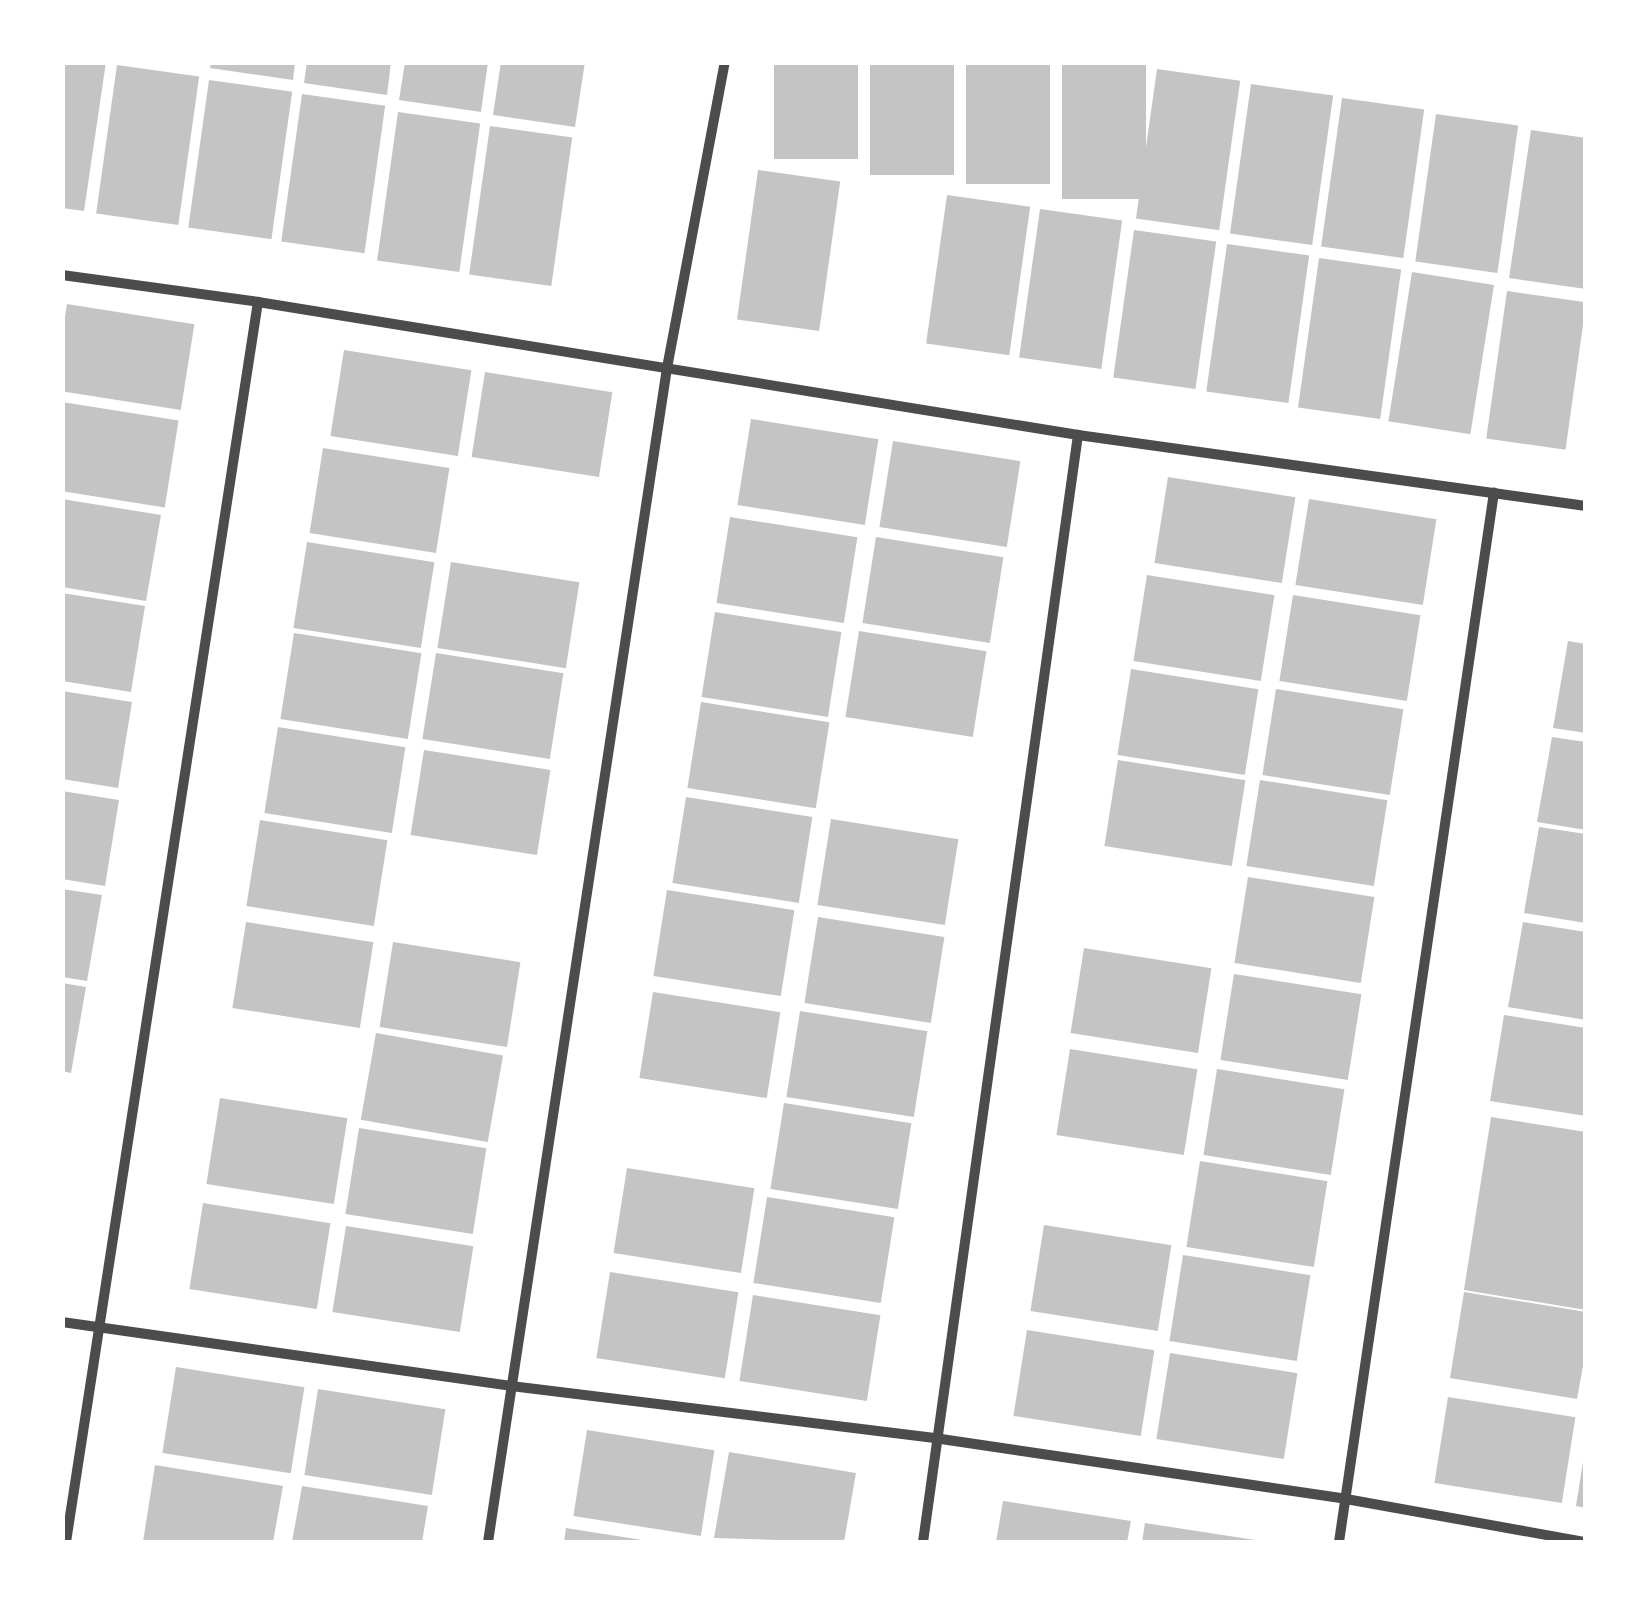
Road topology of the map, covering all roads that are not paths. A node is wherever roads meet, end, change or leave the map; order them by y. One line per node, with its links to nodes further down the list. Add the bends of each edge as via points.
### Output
1 (724, 62): 4 (street)
2 (62, 275): 3 (street)
3 (258, 302): 4 (street); 9 (street)
4 (666, 368): 5 (street); 10 (street)
5 (1078, 434): 6 (street); 11 (street)
6 (1494, 492): 7 (street); 12 (street)
7 (1586, 506)
8 (62, 1322): 9 (street)
9 (100, 1328): 10 (street); 13 (street)
10 (511, 1386): 11 (street); 14 (street)
11 (941, 1439): 12 (street); 15 (street)
12 (1346, 1499): 16 (street); 17 (street)
13 (66, 1542)
14 (488, 1542)
15 (923, 1542)
16 (1339, 1542)
17 (1584, 1542)

